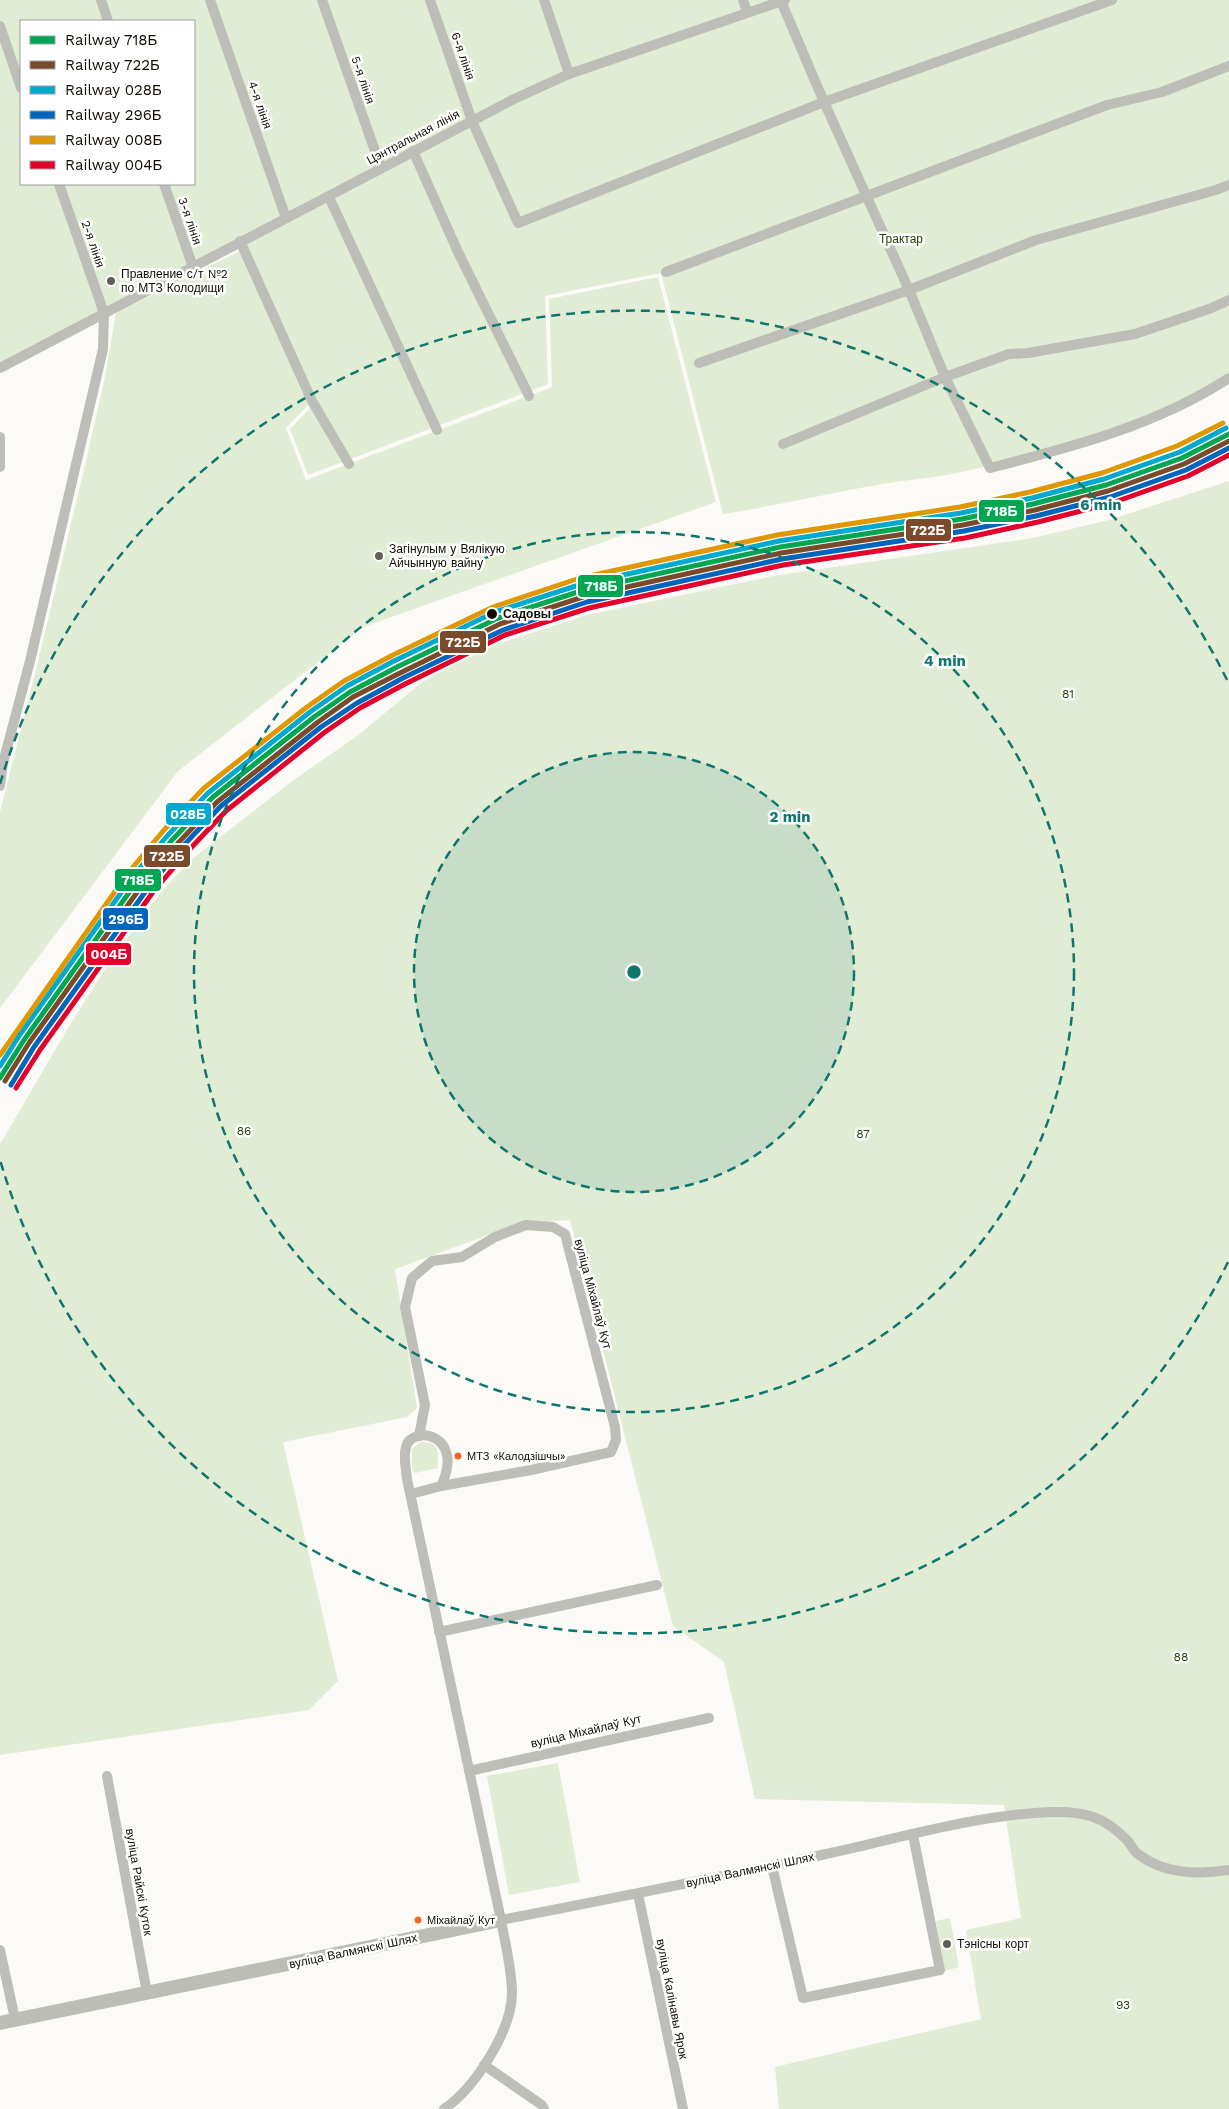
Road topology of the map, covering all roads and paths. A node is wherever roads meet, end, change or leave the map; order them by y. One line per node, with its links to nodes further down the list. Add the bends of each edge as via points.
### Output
1 (101, 0): 10 (street)
2 (210, 0): 24 (street, 4-я лінія)
3 (322, 0): 18 (street, 5-я лінія)
4 (430, 0): 16 (street, 6-я лінія)
5 (544, 0): 13 (street)
6 (743, 0): 9 (street)
7 (1112, 0): 15 (street)
8 (783, 1): 9 (street, Цэнтральная лінія); 15 (street)
9 (748, 12): 13 (street, Цэнтральная лінія)
10 (108, 20)
11 (0, 26): 14 (street)
12 (1229, 66): 22 (street, via 1162,92 1107,105)
13 (569, 74): 16 (street, Цэнтральная лінія)
14 (20, 85)
15 (824, 102): 16 (street, 6-я лінія, via 518,223); 22 (street)
16 (472, 121): 17 (street, Цэнтральная лінія)
17 (413, 151): 18 (street, Цэнтральная лінія); 35 (street, via 458,252)
18 (381, 168): 23 (street, Цэнтральная лінія)
19 (59, 185): 30 (street, 2-я лінія)
20 (164, 185): 26 (street, 3-я лінія)
21 (1229, 185): 28 (street, via 1036,240)
22 (867, 196): 27 (street); 28 (street)
23 (329, 197): 24 (street, Цэнтральная лінія); 36 (street)
24 (286, 218): 25 (street, Цэнтральная лінія)
25 (240, 241): 26 (street, Цэнтральная лінія); 39 (street, via 312,401)
26 (193, 267): 30 (street, Цэнтральная лінія)
27 (666, 272)
28 (909, 290): 31 (street); 33 (street)
29 (1229, 300): 33 (street, via 1135,334 1009,354)
30 (104, 313): 32 (street, Цэнтральная лінія); 41 (street, via 102,349)
31 (699, 363)
32 (0, 368)
33 (946, 377): 34 (street, via 990,468 1070,448 1143,421 1209,391); 38 (street)
34 (1229, 378)
35 (529, 396)
36 (437, 430)
37 (0, 437): 40 (street)
38 (784, 444)
39 (348, 464)
40 (0, 466)
41 (0, 786)
42 (419, 1436): 43 (street, via 436,1438 448,1453 448,1470); 43 (street, вуліца Міхайлаў Кут, via 425,1405 405,1308 412,1278 432,1261 462,1257 495,1237 526,1226 553,1227 565,1234 615,1427 616,1440 611,1452); 44 (street, вуліца Міхайлаў Кут, via 406,1445)
43 (441, 1486): 44 (street)
44 (410, 1494): 46 (street, вуліца Міхайлаў Кут)
45 (657, 1585): 46 (street)
46 (439, 1632): 48 (street, вуліца Міхайлаў Кут)
47 (709, 1718): 48 (street, вуліца Міхайлаў Кут)
48 (469, 1771): 54 (street, вуліца Міхайлаў Кут)
49 (107, 1776): 56 (street, вуліца Райскі Куток)
50 (912, 1835): 51 (street, вуліца Валмянскі Шлях); 51 (street, via 940,1970 803,1998); 52 (street, вуліца Валмянскі Шлях, via 1043,1813 1084,1813 1110,1826 1137,1854 1170,1871)
51 (772, 1866): 53 (street, вуліца Валмянскі Шлях)
52 (1229, 1870)
53 (638, 1894): 54 (street, вуліца Валмянскі Шлях); 62 (street, вуліца Калінавы Ярок)
54 (501, 1920): 56 (street, вуліца Валмянскі Шлях); 59 (street, вуліца Міхайлаў Кут, via 512,1991 511,2010)
55 (0, 1950): 57 (street)
56 (147, 1993): 57 (street, вуліца Валмянскі Шлях)
57 (15, 2019): 58 (street, вуліца Валмянскі Шлях)
58 (0, 2023)
59 (484, 2065): 60 (street, вуліца Міхайлаў Кут, via 456,2101); 61 (street)
60 (444, 2109)
61 (544, 2109)
62 (682, 2109)

